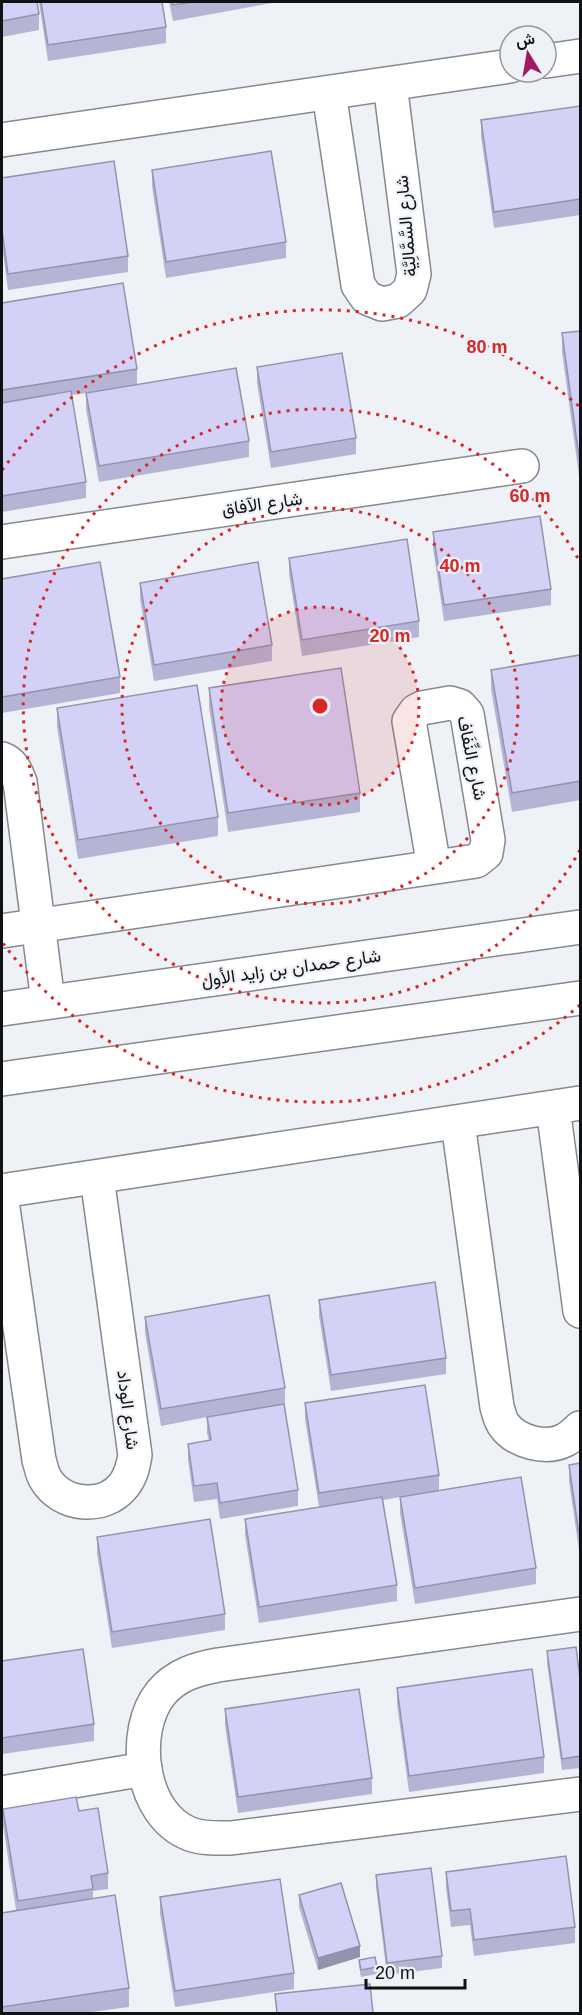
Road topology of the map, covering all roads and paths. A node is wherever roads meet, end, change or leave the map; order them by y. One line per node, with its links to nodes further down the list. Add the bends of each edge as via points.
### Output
1 (580, 56): 2 (street)
2 (558, 59)
3 (498, 68): 4 (street)
4 (390, 84): 5 (street); 5 (street, شارع السَّمَّالِيَّة, via 414,274 410,290 398,301 382,304 367,298 358,285)
5 (330, 93): 6 (street)
6 (2, 140)
7 (522, 466): 8 (street, شارع الآفاق)
8 (2, 542)
9 (2, 759): 11 (street, via 15,769 20,782)
10 (434, 867): 11 (street)
11 (39, 925): 13 (street); 15 (street)
12 (580, 927): 15 (street, شارع حمدان بن زايد الأول)
13 (2, 931)
14 (580, 998): 17 (street)
15 (48, 1002): 16 (street, شارع حمدان بن زايد الأول)
16 (2, 1009)
17 (2, 1079)
18 (567, 1106): 19 (street); 23 (street)
19 (458, 1123): 20 (street); 24 (street, via 497,1407 503,1424 514,1435 549,1445 565,1440)
20 (97, 1177): 21 (street); 22 (street, شارع الوداد, via 135,1455 133,1470 123,1487 108,1498 87,1503 70,1500 55,1491 44,1477)
21 (2, 1191)
22 (2, 1202)
23 (580, 1311)
24 (580, 1428)
25 (580, 1614): 26 (street, via 195,1670 175,1680 151,1710 144,1729)
26 (145, 1769): 27 (street); 28 (street, via 158,1806 171,1822 188,1834 206,1838)
27 (2, 1793)
28 (580, 1794)

